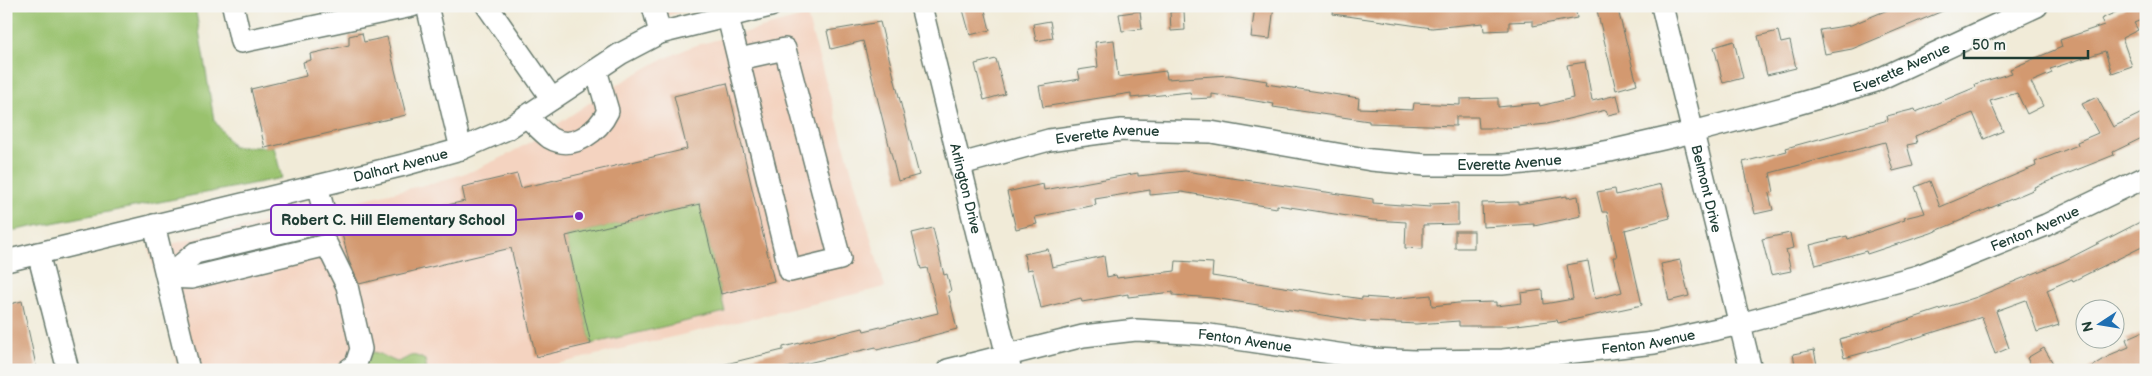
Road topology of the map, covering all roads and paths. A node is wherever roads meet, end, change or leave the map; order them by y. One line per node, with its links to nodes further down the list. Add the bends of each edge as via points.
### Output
1 (232, 6): 2 (street, via 241,42)
2 (412, 6)
3 (427, 6): 17 (street)
4 (487, 6): 14 (street)
5 (654, 6): 11 (street)
6 (770, 6): 10 (street, Dalhart Avenue)
7 (921, 6): 18 (street, Arlington Drive)
8 (1662, 6): 16 (street, Belmont Drive)
9 (2037, 6): 16 (street, Everette Avenue, via 1873,82)
10 (728, 17): 11 (street, Dalhart Avenue); 12 (street)
11 (660, 33): 13 (street, Dalhart Avenue)
12 (739, 59): 12 (street, via 790,271 840,259 785,49)
13 (596, 70): 14 (street, Dalhart Avenue); 15 (street, via 608,111 592,134 565,142 551,138)
14 (552, 99): 15 (street, Dalhart Avenue)
15 (526, 116): 17 (street, Dalhart Avenue)
16 (1693, 132): 18 (street, Everette Avenue, via 1562,159 1454,166 1370,160 1211,132 1122,130 1049,140); 25 (street, Belmont Drive)
17 (460, 150): 20 (street, Dalhart Avenue)
18 (961, 164): 26 (street, Arlington Drive)
19 (2146, 177): 25 (street, Fenton Avenue, via 2037,228 1918,276)
20 (317, 186): 21 (street, Dalhart Avenue); 24 (street, via 324,211 312,225 195,254)
21 (154, 225): 22 (street, Dalhart Avenue); 24 (street)
22 (38, 253): 23 (street, Dalhart Avenue); 27 (street)
23 (6, 261)
24 (167, 277): 28 (street); 29 (street, via 191,278 327,244 347,286 361,349 356,364)
25 (1740, 324): 26 (street, Fenton Avenue, via 1654,343 1503,360 1372,359 1203,334 1136,330 1083,336); 31 (street, Belmont Drive)
26 (1008, 363): 30 (street, Fenton Avenue)
27 (68, 370)
28 (189, 370)
29 (348, 370)
30 (948, 370)
31 (1751, 370)

